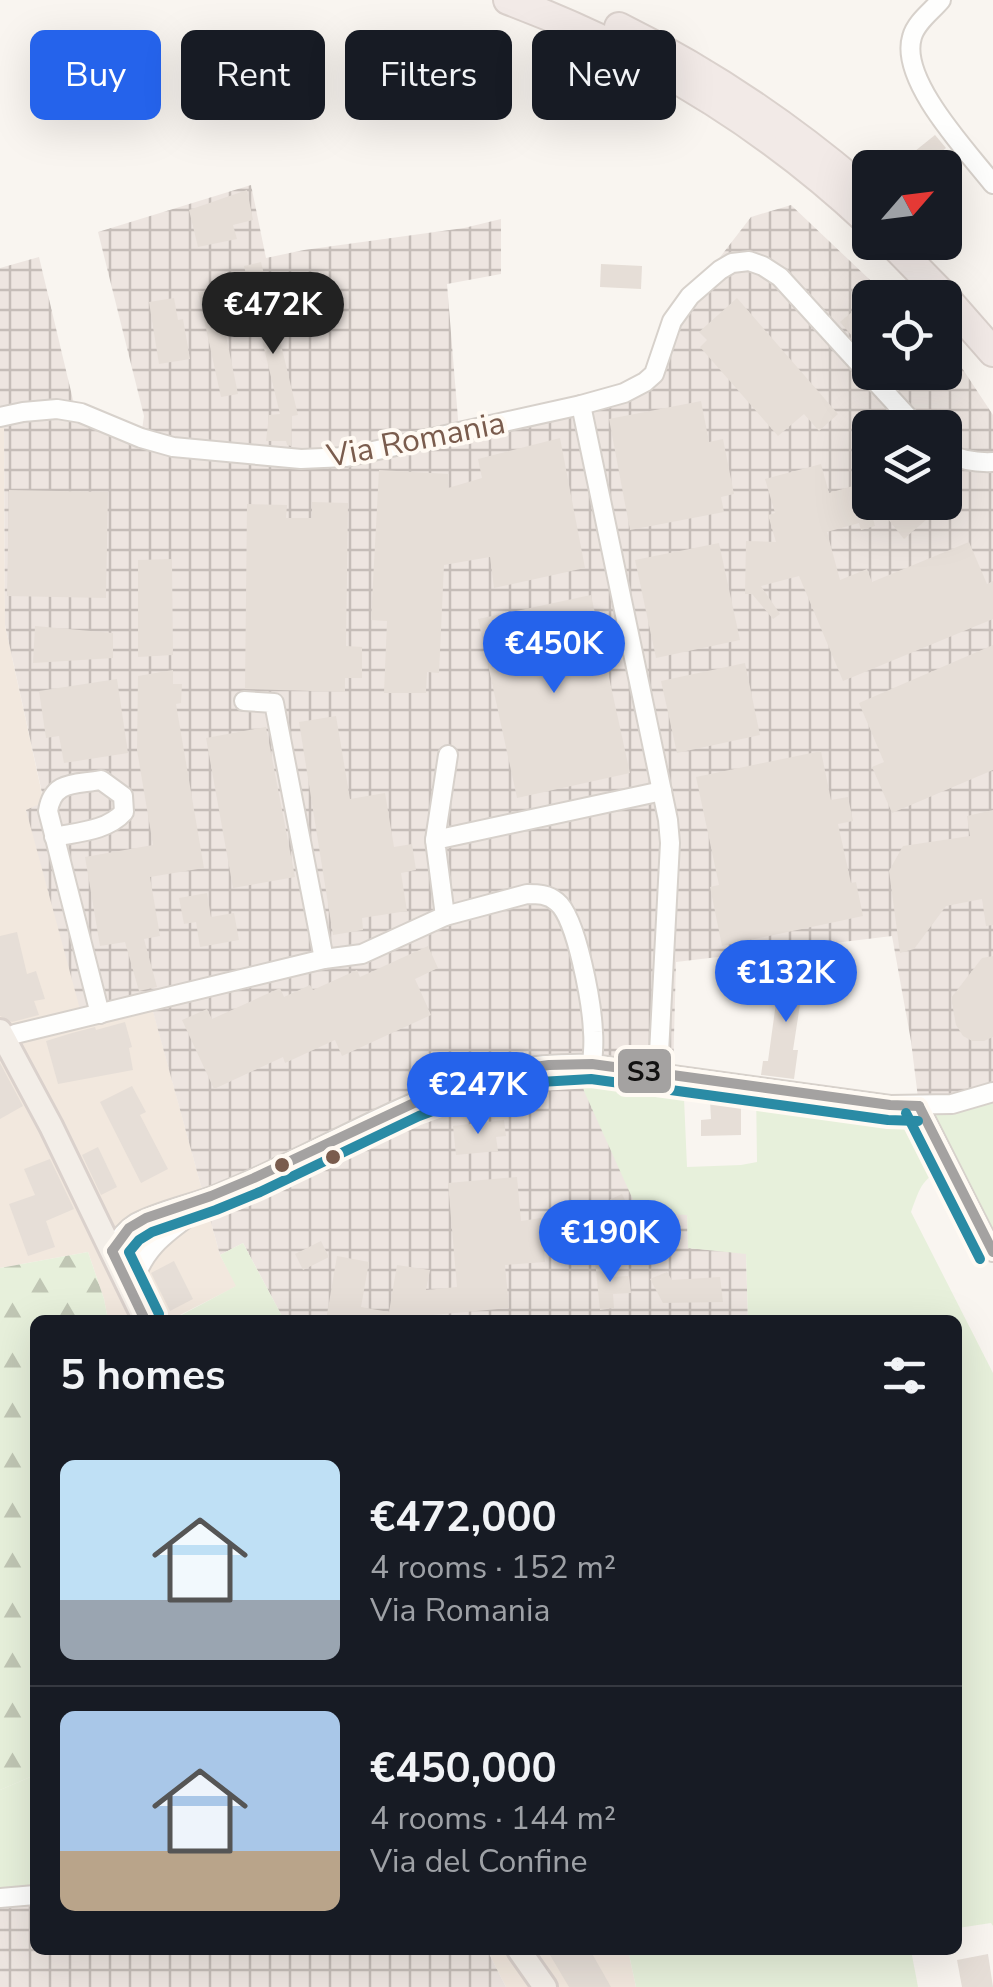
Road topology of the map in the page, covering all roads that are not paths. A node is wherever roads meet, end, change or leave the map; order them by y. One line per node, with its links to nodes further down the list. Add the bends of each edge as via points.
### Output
1 (508, 0): 6 (highway, via 678,80 773,142)
2 (560, 0): 4 (highway, via 654,44 735,93)
3 (942, 0): 5 (street, via 911,38 915,70 936,112)
4 (852, 181)
5 (993, 184)
6 (852, 206)
7 (909, 260): 10 (highway)
8 (936, 260): 9 (highway)
9 (993, 323)
10 (993, 352)
11 (582, 405): 12 (street, Via Romania, via 652,376 672,321 690,296 720,270 749,261 780,277); 13 (street, Via Romania, via 346,457 300,459 173,447 57,409); 18 (street)
12 (902, 410)
13 (0, 417)
14 (962, 459): 15 (street)
15 (993, 462)
16 (244, 701): 22 (street, via 274,702)
17 (448, 755): 20 (street)
18 (662, 791): 20 (street); 26 (street, via 670,843)
19 (54, 837): 23 (street)
20 (435, 840): 21 (street)
21 (445, 916): 22 (street, via 362,954); 25 (street, via 533,894 560,904 583,970)
22 (324, 959): 23 (street)
23 (100, 1014): 24 (street)
24 (7, 1032): 30 (main road)
25 (592, 1064): 26 (street); 29 (street, via 516,1068 478,1078)
26 (658, 1072): 28 (street)
27 (993, 1092): 28 (street)
28 (919, 1106): 34 (street)
29 (222, 1192): 31 (street); 32 (street)
30 (95, 1214): 31 (street); 33 (main road)
31 (133, 1225): 33 (street)
32 (150, 1248): 33 (street); 35 (street)
33 (112, 1252): 35 (main road)
34 (993, 1252)
35 (131, 1293): 36 (main road)
36 (142, 1315)
37 (30, 1895): 38 (street)
38 (0, 1898)
39 (523, 1955): 40 (main road)
40 (545, 1987)

